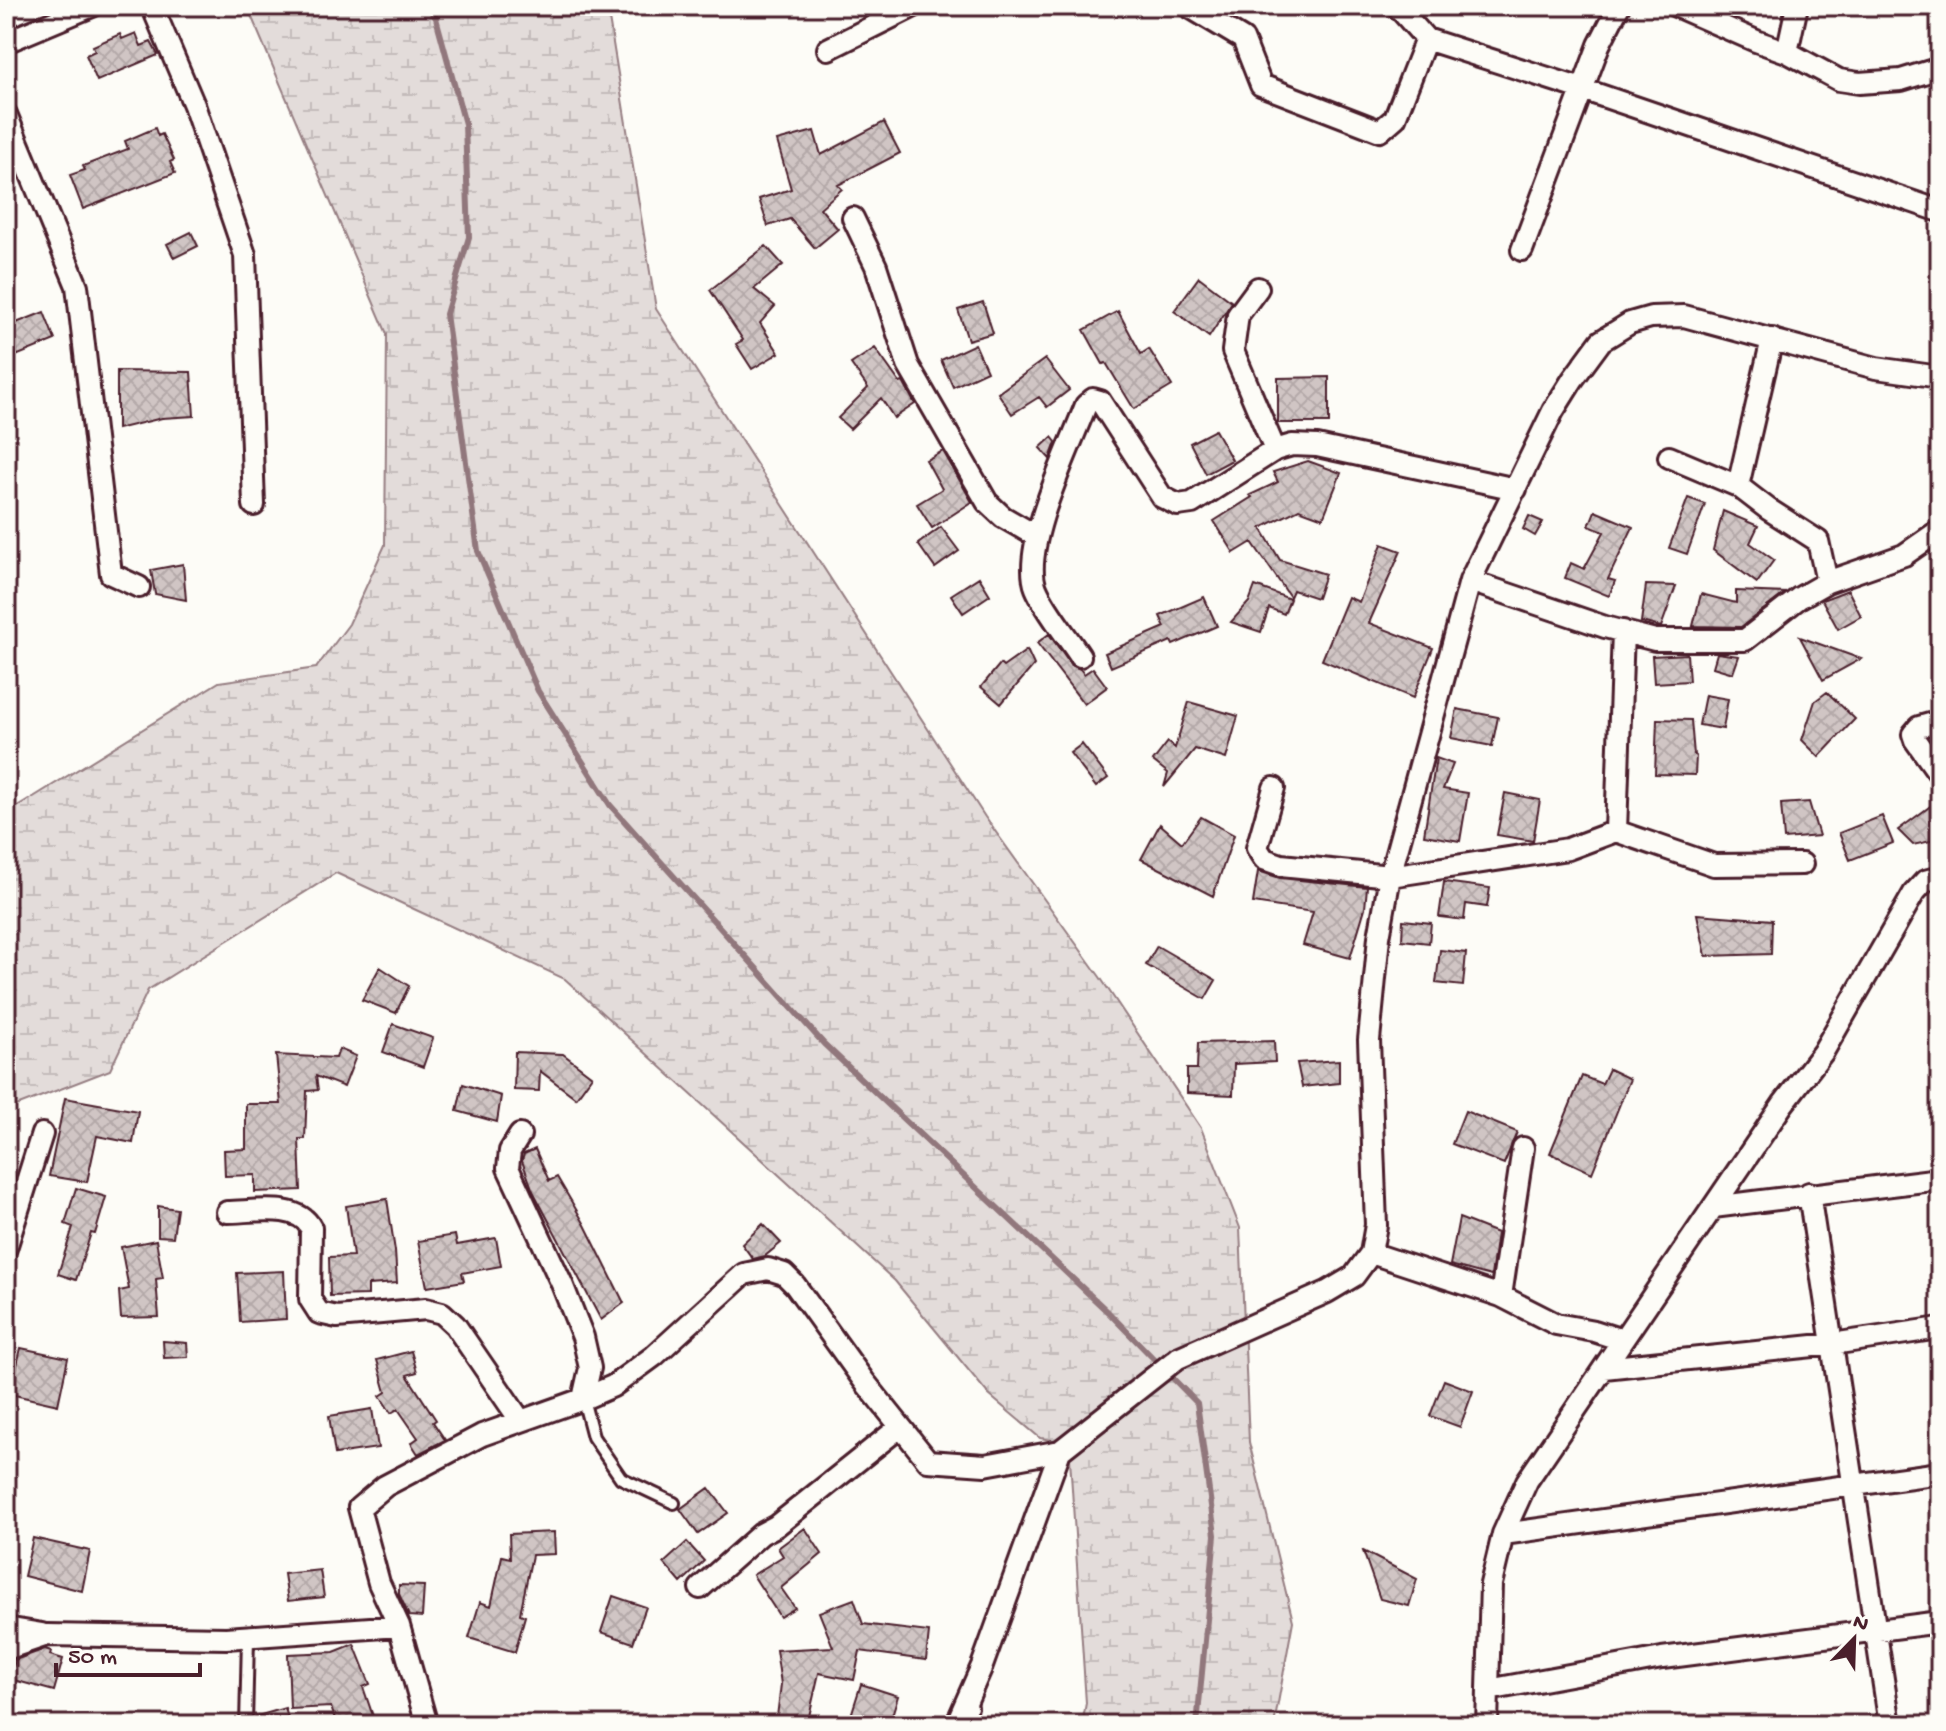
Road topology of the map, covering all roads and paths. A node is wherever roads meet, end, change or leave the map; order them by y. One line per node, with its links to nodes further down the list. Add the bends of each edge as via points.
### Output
1 (92, 6): 10 (street)
2 (152, 6): 26 (street, via 194,105 245,255)
3 (914, 6): 11 (street)
4 (1188, 6): 9 (street, via 1243,39 1261,85 1380,131 1395,118)
5 (1397, 6): 9 (street)
6 (1619, 6): 14 (street)
7 (1676, 6): 12 (street)
8 (1797, 6): 12 (street)
9 (1426, 39): 14 (street)
10 (6, 42)
11 (828, 49)
12 (1787, 52): 13 (street, via 1839,80 1859,83 1901,80)
13 (1940, 68)
14 (1585, 90): 16 (street); 18 (street)
15 (6, 114): 31 (street, via 77,286 111,574)
16 (1940, 211)
17 (853, 218): 28 (street, via 876,266 908,365 987,502)
18 (1522, 250)
19 (1258, 288): 22 (street, via 1238,315 1233,351)
20 (1772, 339): 21 (street, via 1876,368); 24 (street); 25 (street, via 1684,316 1630,323 1601,341 1573,379)
21 (1940, 377)
22 (1275, 450): 25 (street, via 1317,446); 28 (street, via 1192,503 1178,505 1162,497 1100,401 1093,399 1086,405)
23 (1669, 457): 24 (street)
24 (1738, 486): 30 (street, via 1818,541)
25 (1516, 489): 29 (street)
26 (254, 505)
27 (1940, 530): 30 (street, via 1904,555)
28 (1036, 536): 33 (street, via 1031,570 1037,590)
29 (1470, 581): 32 (street); 39 (street)
30 (1827, 582): 32 (street, via 1745,640 1655,640)
31 (139, 587)
32 (1623, 631): 37 (street)
33 (1080, 656)
34 (1940, 721): 35 (street, via 1913,734)
35 (1940, 775)
36 (1274, 788): 39 (street, via 1257,848 1264,859)
37 (1616, 831): 38 (street, via 1714,865); 39 (street, via 1568,849)
38 (1802, 864)
39 (1390, 876): 49 (street, via 1369,1040 1376,1225)
40 (1940, 877): 46 (street, via 1925,881 1914,893 1823,1052)
41 (42, 1134): 48 (street)
42 (520, 1135): 55 (street, via 508,1168 583,1337 590,1368)
43 (1523, 1148): 50 (street)
44 (1940, 1179): 45 (street)
45 (1809, 1193): 46 (street); 53 (street)
46 (1713, 1207): 52 (street)
47 (227, 1212): 56 (street, via 291,1212 307,1220 310,1299 319,1313 442,1313)
48 (6, 1248)
49 (1371, 1253): 50 (street); 58 (street, via 1354,1276 1327,1292 1178,1358)
50 (1501, 1296): 52 (street, via 1556,1324)
51 (1940, 1328): 53 (street)
52 (1622, 1340): 54 (street)
53 (1832, 1344): 54 (street); 60 (street)
54 (1604, 1368): 62 (street, via 1527,1481)
55 (583, 1399): 56 (street); 57 (street, via 645,1363 744,1274 768,1269 795,1285); 61 (lane, via 593,1437 621,1478)
56 (520, 1420): 65 (street, via 385,1486 359,1508 379,1583)
57 (900, 1427): 58 (street, via 928,1461 985,1465); 63 (street)
58 (1060, 1451): 71 (street)
59 (1940, 1473): 60 (street)
60 (1853, 1483): 62 (street); 67 (street)
61 (674, 1503)
62 (1503, 1534): 72 (street, via 1491,1584)
63 (700, 1588)
64 (1940, 1622): 67 (street)
65 (399, 1626): 69 (street); 74 (street)
66 (6, 1628): 68 (street)
67 (1876, 1630): 72 (street, via 1662,1658); 78 (street)
68 (47, 1635): 69 (street); 70 (street)
69 (248, 1637): 73 (lane)
70 (6, 1649)
71 (982, 1666): 75 (street); 76 (lane)
72 (1488, 1690): 77 (street)
73 (246, 1725)
74 (427, 1725)
75 (956, 1725)
76 (968, 1725)
77 (1487, 1725)
78 (1890, 1725)

